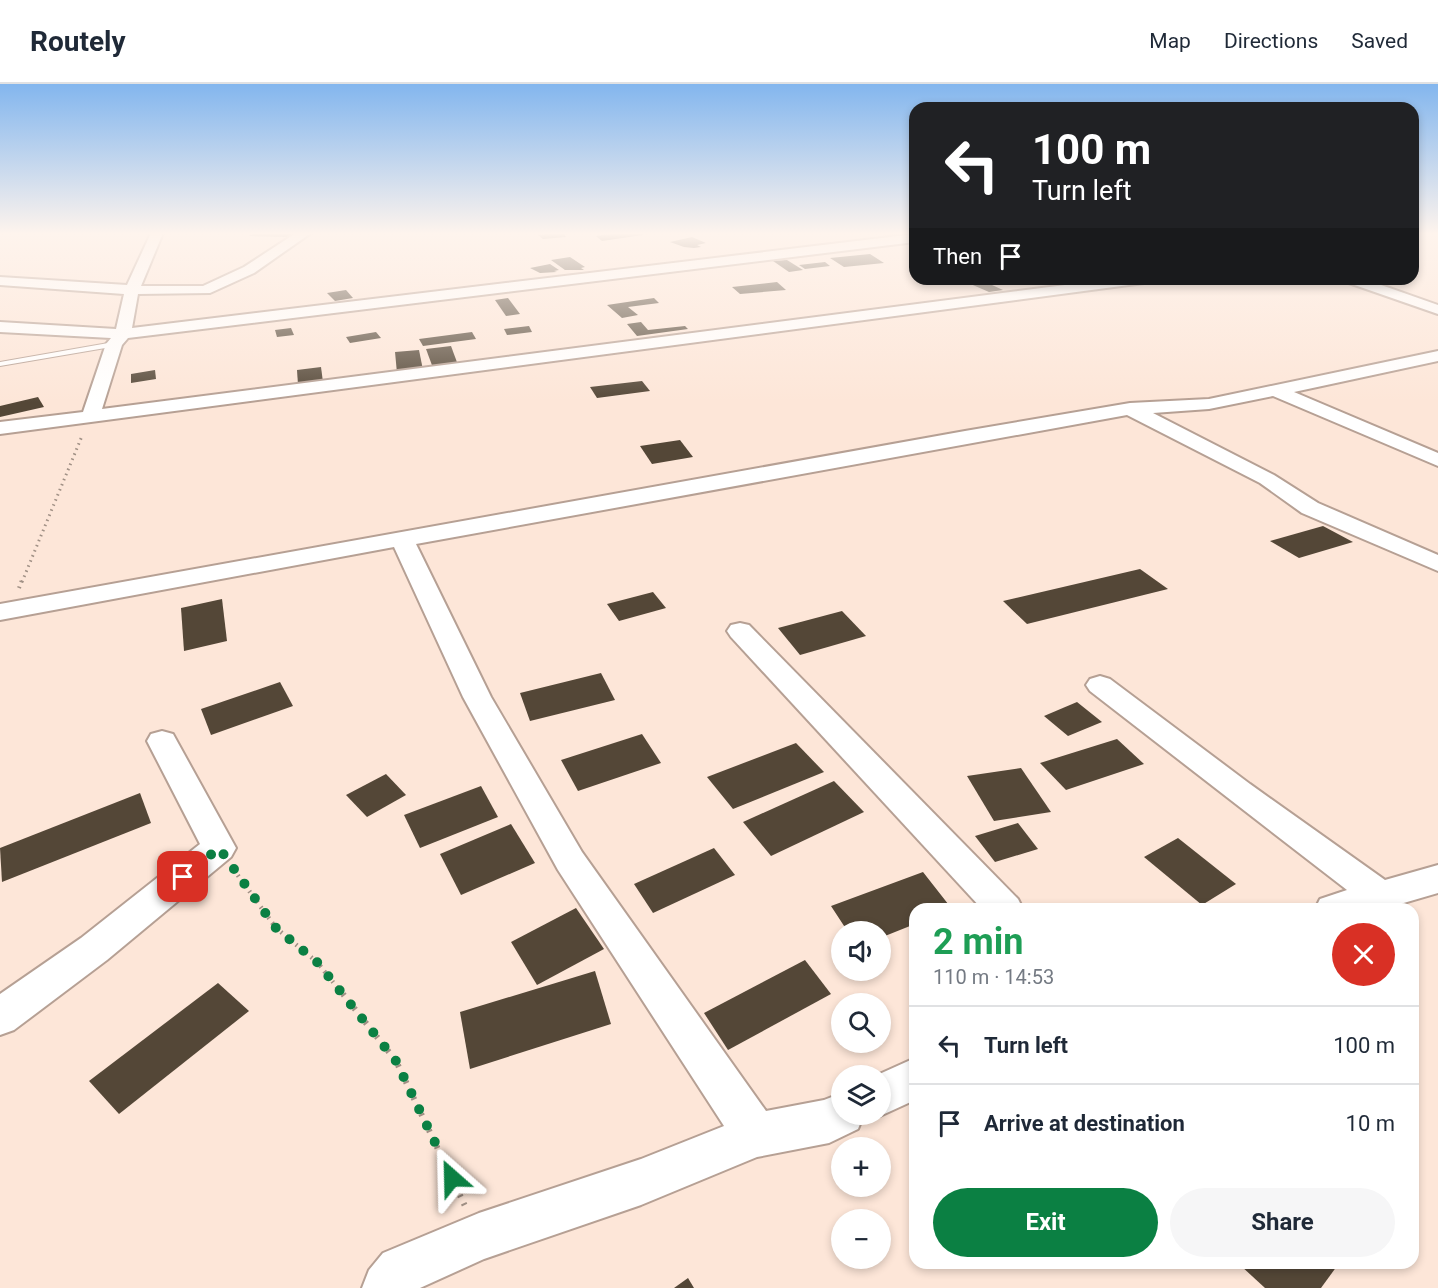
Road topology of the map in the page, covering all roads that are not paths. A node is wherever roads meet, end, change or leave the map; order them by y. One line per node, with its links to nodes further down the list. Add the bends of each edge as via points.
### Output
1 (109, 289): 6 (street)
2 (201, 289): 6 (street)
3 (511, 289): 9 (street)
4 (1067, 289): 16 (street)
5 (1379, 289): 7 (street)
6 (133, 291): 9 (street)
7 (1438, 310)
8 (0, 327): 9 (street, via 44,328)
9 (118, 339): 12 (lane); 16 (street)
10 (1438, 356): 11 (street)
11 (1407, 363): 13 (street); 14 (street)
12 (0, 364)
13 (1438, 374)
14 (1275, 390): 15 (street, via 1209,404); 18 (street)
15 (1130, 409): 19 (street); 20 (street, via 1267,479 1310,508)
16 (91, 415): 17 (street)
17 (0, 428)
18 (1438, 460)
19 (402, 539): 21 (street); 33 (street, via 477,697 570,861)
20 (1438, 564)
21 (5, 611)
22 (740, 631): 27 (street)
23 (1100, 685): 26 (street)
24 (162, 741): 29 (street, via 219,848 94,949)
25 (1438, 879): 26 (street)
26 (1379, 895): 28 (street)
27 (999, 903)
28 (1353, 903)
29 (0, 1017)
30 (909, 1081): 31 (street)
31 (891, 1090)
32 (831, 1120): 33 (street)
33 (756, 1135): 34 (street, via 641,1182 479,1237 401,1271)
34 (387, 1288)

